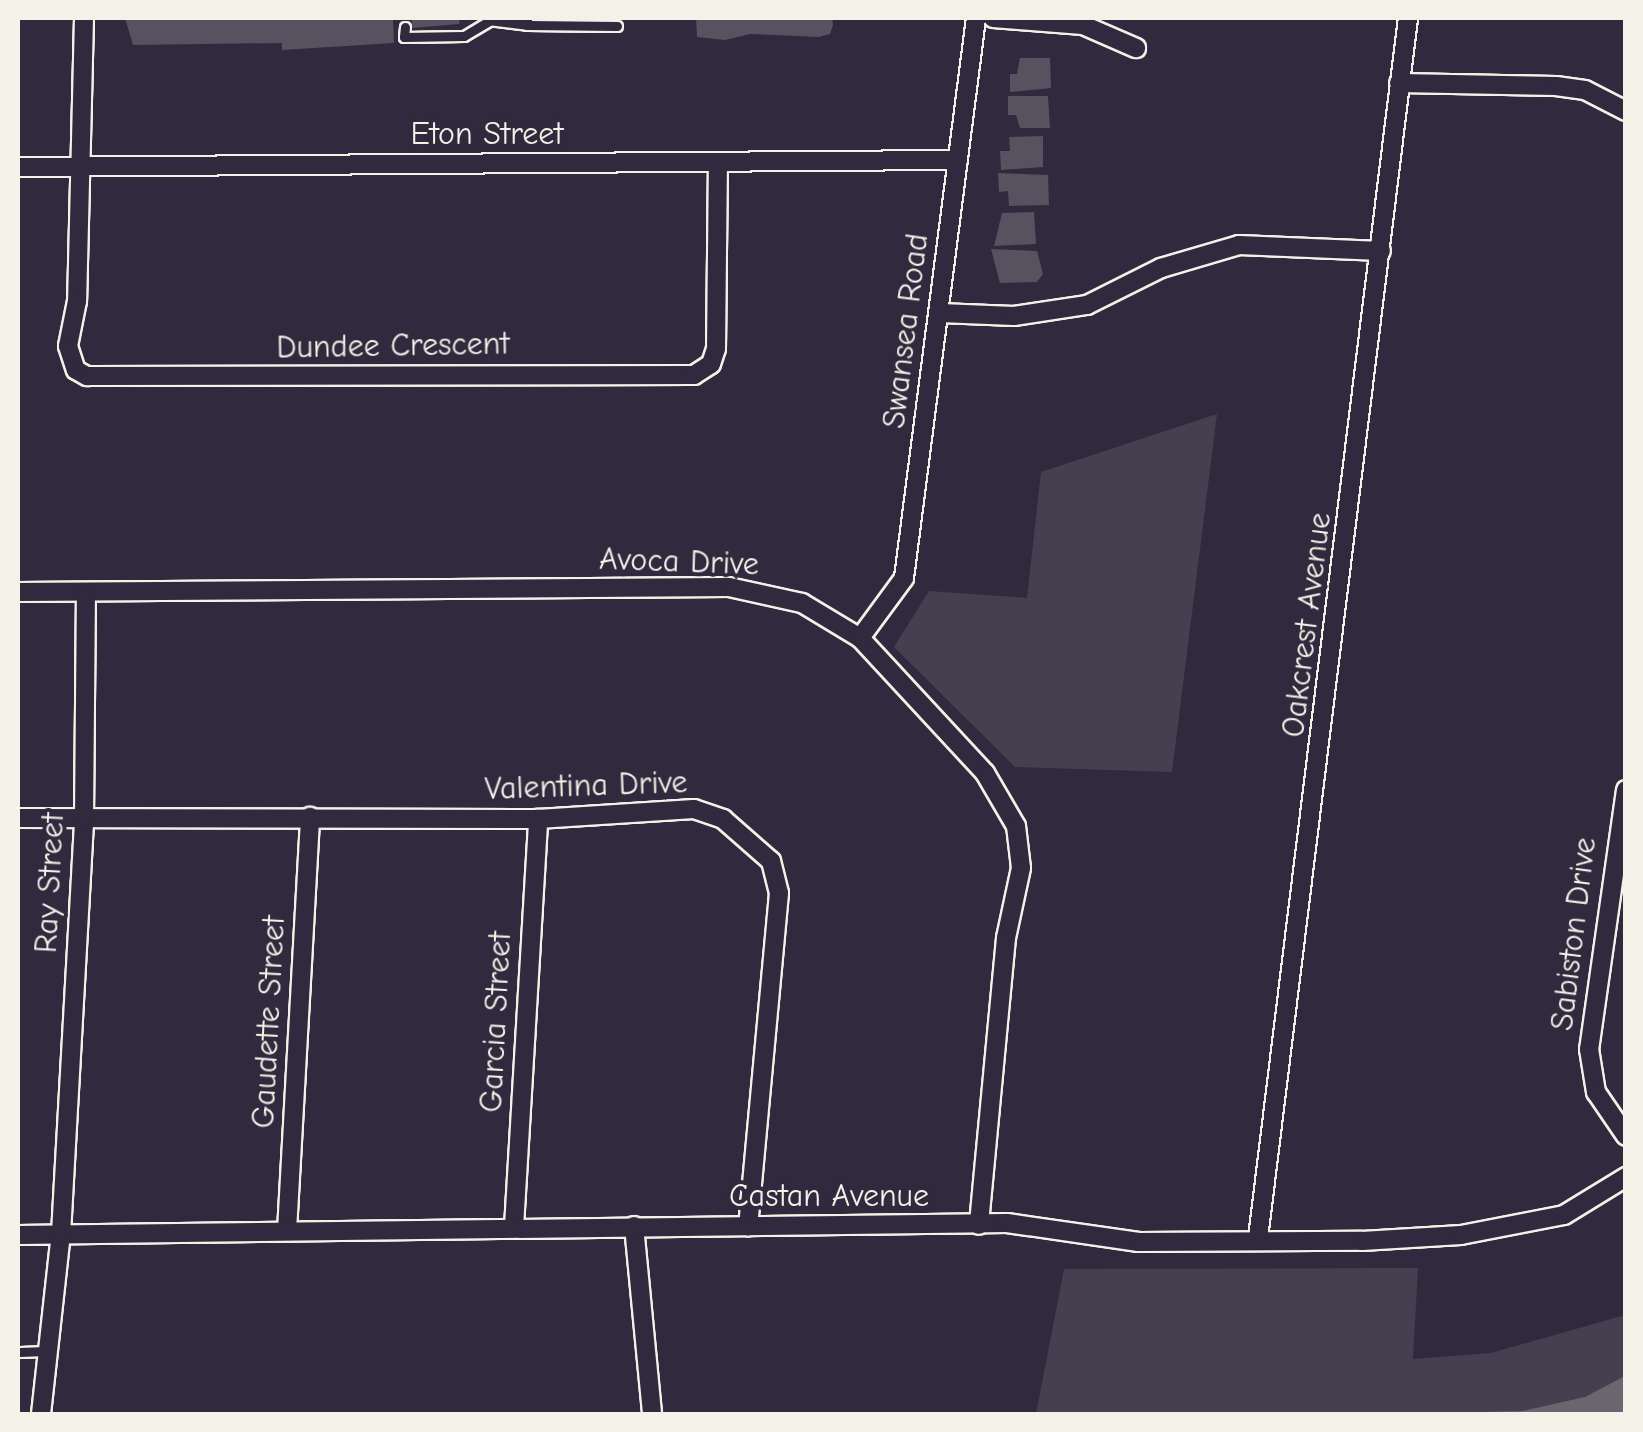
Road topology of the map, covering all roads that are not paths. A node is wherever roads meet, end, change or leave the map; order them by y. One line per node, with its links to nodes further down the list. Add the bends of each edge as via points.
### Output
1 (84, 18): 15 (street)
2 (976, 18): 12 (street, Swansea Road)
3 (993, 18): 9 (street, via 1083,24)
4 (1408, 18): 10 (street, Oakcrest Avenue)
5 (487, 19): 6 (lane); 8 (lane, via 464,36 404,38)
6 (527, 21): 7 (lane)
7 (617, 26)
8 (405, 27)
9 (1136, 48)
10 (1399, 83): 11 (street, via 1556,86 1584,90); 16 (street, Oakcrest Avenue)
11 (1626, 110)
12 (958, 160): 13 (street, Eton Street); 17 (street, Swansea Road)
13 (718, 162): 15 (street, Eton Street); 15 (street, Dundee Crescent, via 716,350 711,364 694,374 88,376 76,370 68,346 78,301)
14 (18, 167): 15 (street, Eton Street)
15 (81, 168)
16 (1382, 252): 17 (street, via 1238,245 1180,260 1088,305 1014,316); 35 (street, Oakcrest Avenue)
17 (940, 313): 20 (street, Swansea Road, via 904,578)
18 (18, 592): 19 (street, Avoca Drive)
19 (86, 593): 20 (street, Avoca Drive, via 729,587 802,603); 24 (street, Ray Street)
20 (860, 638): 28 (street, Avoca Drive, via 985,773 1016,826 1020,868 1006,938)
21 (1626, 790): 26 (street, Sabiston Drive, via 1589,1049 1596,1092)
22 (310, 817): 24 (street, Valentina Drive); 25 (street, Valentina Drive); 32 (street, Gaudette Street)
23 (18, 818): 24 (street, Valentina Drive)
24 (84, 818): 33 (street, Ray Street)
25 (538, 819): 30 (street, Valentina Drive, via 694,809 723,818 771,861 779,893); 31 (street, Garcia Street)
26 (1626, 1136)
27 (1626, 1177): 35 (street, Castan Avenue, via 1564,1216 1512,1228 1362,1240)
28 (979, 1225): 30 (street, Castan Avenue); 35 (street, Castan Avenue, via 1028,1225 1139,1242)
29 (634, 1226): 30 (street, Castan Avenue); 31 (street, Castan Avenue); 39 (street)
30 (748, 1227)
31 (514, 1228): 32 (street, Castan Avenue)
32 (287, 1231): 33 (street, Castan Avenue)
33 (60, 1234): 34 (street, Castan Avenue); 36 (street, Ray Street)
34 (18, 1235)
35 (1258, 1238)
36 (47, 1351): 37 (lane); 38 (street, Ray Street)
37 (18, 1352)
38 (41, 1414)
39 (652, 1414)

